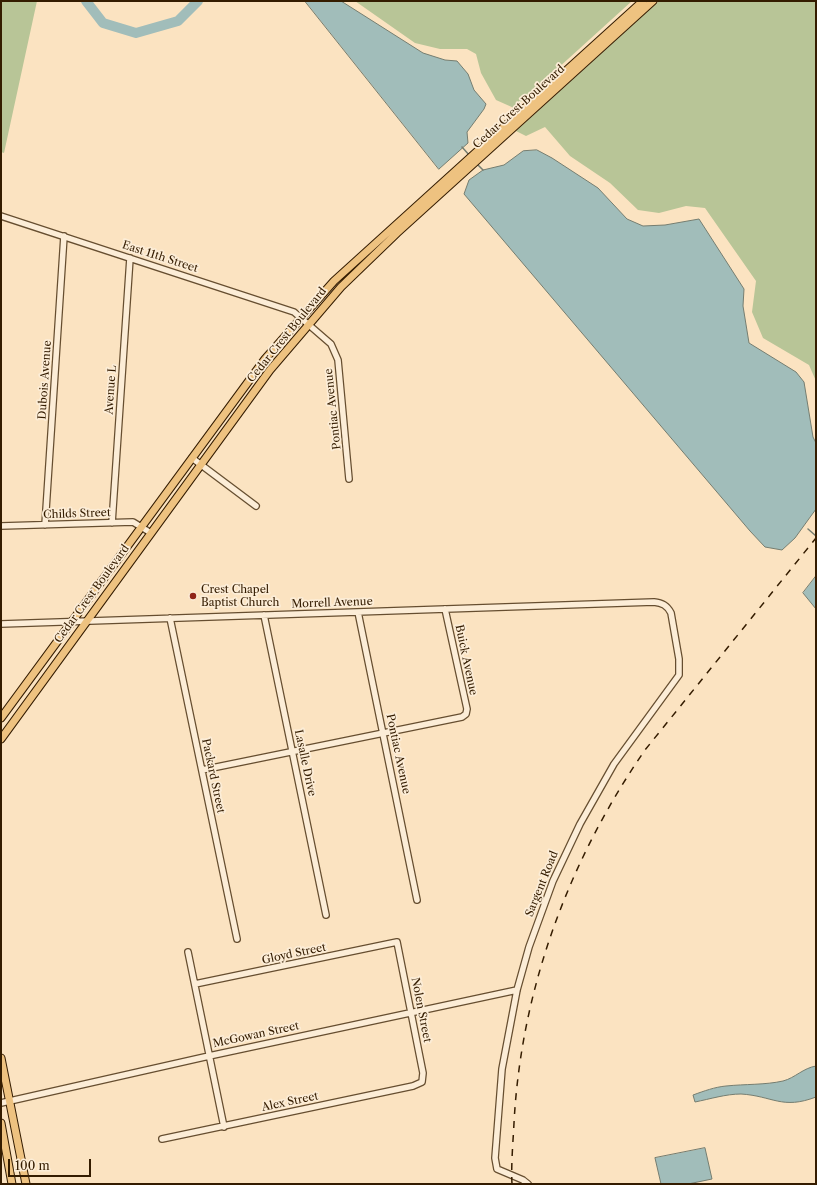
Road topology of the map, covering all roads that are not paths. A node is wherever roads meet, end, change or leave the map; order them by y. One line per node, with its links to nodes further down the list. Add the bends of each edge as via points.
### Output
1 (643, 1): 4 (main road, Cedar Crest Boulevard)
2 (653, 1): 4 (main road, Cedar Crest Boulevard)
3 (1, 216): 5 (street, East 11th Street)
4 (395, 230): 7 (main road, Cedar Crest Boulevard, via 334,281); 8 (main road, Cedar Crest Boulevard)
5 (64, 236): 6 (street, East 11th Street); 14 (street, Dubois Avenue)
6 (130, 258): 7 (street, East 11th Street, via 273,304); 13 (street, Avenue L)
7 (300, 317): 8 (street, East 11th Street); 9 (main road, Cedar Crest Boulevard, via 265,359)
8 (308, 324): 10 (main road, Cedar Crest Boulevard, via 270,370); 11 (street, Pontiac Avenue, via 331,344 338,360)
9 (192, 458): 10 (street); 16 (main road, Cedar Crest Boulevard)
10 (202, 465): 12 (street); 17 (main road, Cedar Crest Boulevard)
11 (349, 479)
12 (256, 506)
13 (112, 523): 14 (street, Childs Street); 16 (street, Childs Street, via 133,522)
14 (45, 525): 15 (street, Childs Street)
15 (1, 526)
16 (142, 526): 17 (street, Childs Street); 24 (main road, Cedar Crest Boulevard)
17 (152, 533): 23 (main road, Cedar Crest Boulevard)
18 (664, 604): 19 (street, Morrell Avenue, via 654,602); 37 (street, Sargent Road, via 671,613 679,659 679,675 614,764 565,853 540,914)
19 (445, 610): 20 (street, Morrell Avenue); 27 (street, Buick Avenue, via 466,714 462,717)
20 (358, 612): 21 (street, Morrell Avenue); 27 (street, Pontiac Avenue)
21 (264, 615): 22 (street, Morrell Avenue); 29 (street, Lasalle Drive)
22 (170, 618): 23 (street, Morrell Avenue); 30 (street, Packard Street)
23 (87, 621): 24 (street, Morrell Avenue); 28 (main road, Cedar Crest Boulevard)
24 (71, 622): 25 (street, Morrell Avenue); 26 (main road, Cedar Crest Boulevard)
25 (1, 624)
26 (1, 718)
27 (383, 733): 29 (street); 31 (street, Pontiac Avenue)
28 (1, 739)
29 (292, 752): 30 (street); 32 (street, Lasalle Drive)
30 (202, 770): 33 (street, Packard Street)
31 (417, 900)
32 (326, 915)
33 (237, 939)
34 (397, 942): 36 (street, Gloyd Street); 38 (street, Nolen Street)
35 (188, 952): 36 (street)
36 (195, 984): 39 (street)
37 (517, 990): 38 (street, McGowan Street); 49 (street, Sargent Road, via 502,1069 495,1158 497,1168)
38 (411, 1012): 39 (street, McGowan Street); 41 (street, Nolen Street, via 423,1074)
39 (209, 1056): 42 (street, McGowan Street); 45 (street)
40 (1, 1058): 42 (main road)
41 (422, 1082): 45 (street, Alex Street)
42 (10, 1101): 43 (street, McGowan Street); 48 (main road)
43 (1, 1103)
44 (1, 1123): 47 (main road)
45 (224, 1127): 46 (street, Alex Street)
46 (162, 1139)
47 (12, 1184)
48 (26, 1184)
49 (528, 1184)

